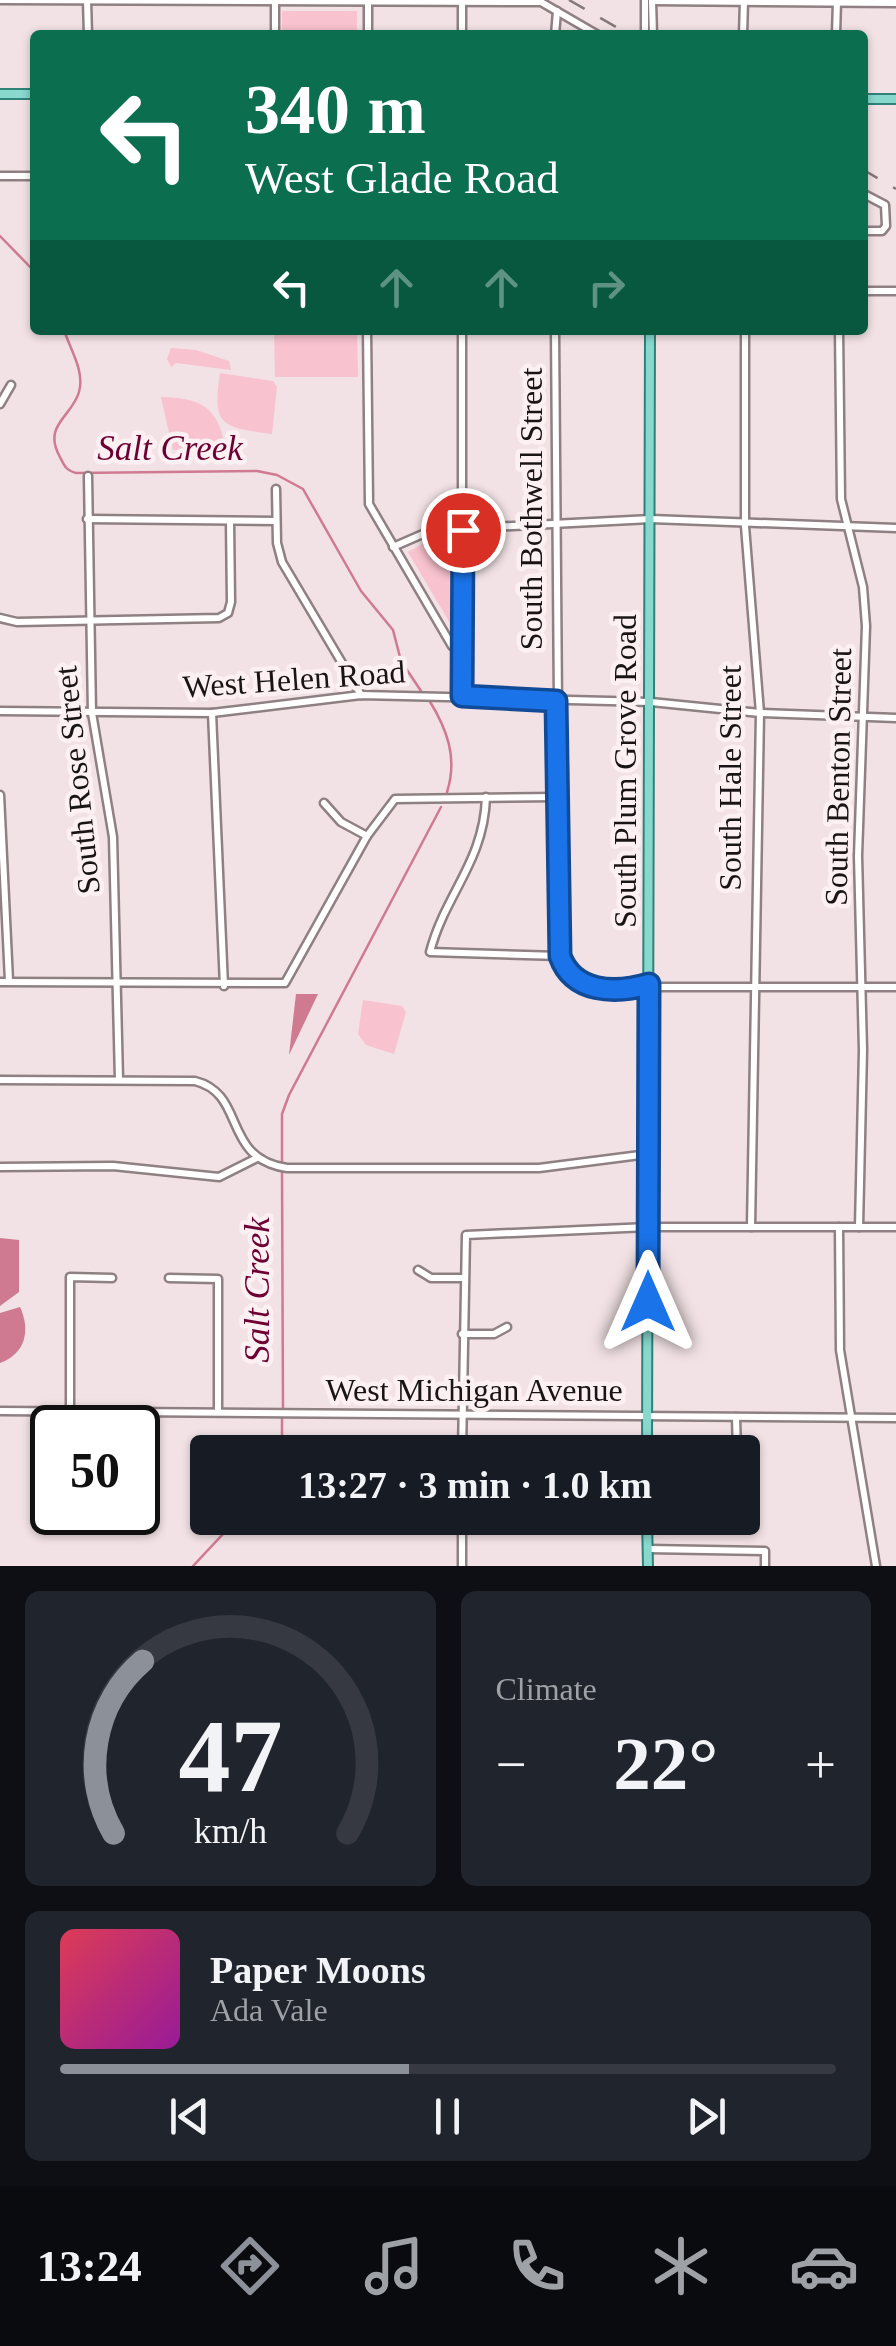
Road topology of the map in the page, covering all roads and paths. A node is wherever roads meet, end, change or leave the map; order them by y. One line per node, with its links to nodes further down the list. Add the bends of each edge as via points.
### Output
1 (0, 0): 2 (street)
2 (88, 0): 3 (street); 11 (street)
3 (275, 0): 4 (street); 12 (street)
4 (368, 0): 6 (street); 13 (street)
5 (650, 0): 7 (street); 17 (street); 18 (street)
6 (462, 1): 10 (street, via 541,2); 14 (street)
7 (744, 1): 8 (street); 19 (street)
8 (837, 1): 9 (street); 20 (street)
9 (896, 3)
10 (557, 11): 15 (street); 16 (street)
11 (88, 30)
12 (275, 30)
13 (368, 30)
14 (462, 30)
15 (555, 30)
16 (589, 30)
17 (645, 30)
18 (653, 30)
19 (743, 30)
20 (836, 30)
21 (0, 94): 22 (main road)
22 (30, 94)
23 (868, 99): 24 (main road)
24 (896, 99)
25 (0, 176): 26 (street)
26 (30, 176)
27 (868, 196): 28 (street, via 885,205 886,226)
28 (868, 231)
29 (868, 291): 30 (street)
30 (896, 291)
31 (367, 335): 50 (street, via 366,492)
32 (462, 335): 49 (street)
33 (555, 335): 45 (street, South Bothwell Street)
34 (650, 335): 42 (main road, South Plum Grove Road)
35 (746, 335): 46 (street, South Hale Street)
36 (839, 335): 48 (street, South Benton Street, via 839,474)
37 (11, 385): 38 (street)
38 (0, 404)
39 (88, 476): 41 (street, South Rose Street)
40 (276, 489): 44 (street)
41 (87, 519): 43 (street); 52 (street, South Rose Street)
42 (651, 520): 45 (street); 46 (street); 57 (main road, South Plum Grove Road)
43 (230, 521): 44 (street); 52 (street, via 228,613)
44 (276, 521): 54 (street, via 282,562)
45 (556, 524): 49 (street); 56 (street, South Bothwell Street)
46 (745, 526): 48 (street); 61 (street, South Hale Street)
47 (896, 528): 48 (street)
48 (847, 529): 63 (street, South Benton Street, via 863,587)
49 (463, 530): 50 (street, via 424,532); 53 (street)
50 (393, 547): 53 (street)
51 (0, 618): 52 (street)
52 (87, 620): 59 (street, South Rose Street)
53 (463, 655): 55 (street)
54 (360, 695): 55 (street, West Helen Road); 60 (street, West Helen Road)
55 (462, 696): 56 (street, West Helen Road)
56 (556, 701): 57 (street, West Helen Road); 66 (street, South Bothwell Street)
57 (651, 702): 61 (street, West Helen Road); 72 (main road, South Plum Grove Road)
58 (0, 711): 59 (street, West Helen Road)
59 (92, 713): 60 (street, West Helen Road); 71 (street, South Rose Street, via 113,837)
60 (212, 713): 74 (street)
61 (760, 714): 63 (street, West Helen Road); 73 (street, South Hale Street)
62 (896, 718): 63 (street, West Helen Road)
63 (865, 720): 75 (street, South Benton Street, via 858,856)
64 (0, 794): 70 (street)
65 (486, 797): 66 (street); 68 (street, via 395,799); 69 (street, via 484,836 430,952)
66 (557, 797): 69 (street, South Bothwell Street)
67 (324, 802): 68 (street, via 326,811)
68 (367, 836): 74 (street, via 285,983)
69 (560, 956): 72 (street, via 577,982)
70 (4, 982): 71 (street)
71 (119, 982): 74 (street); 78 (street, South Rose Street)
72 (649, 984): 73 (street); 79 (main road, South Plum Grove Road)
73 (758, 985): 75 (street); 83 (street, South Hale Street)
74 (224, 986)
75 (862, 987): 76 (street); 85 (street, South Benton Street)
76 (896, 988)
77 (0, 1080): 78 (street)
78 (118, 1080): 80 (street, via 195,1081 226,1090 240,1140)
79 (648, 1154): 80 (street, via 502,1169 288,1168); 82 (main road, South Plum Grove Road)
80 (257, 1158): 81 (street, via 219,1177 102,1166)
81 (0, 1167)
82 (648, 1227): 83 (street); 90 (street, via 466,1235); 99 (main road, South Plum Grove Road)
83 (751, 1227): 84 (street)
84 (839, 1227): 85 (street); 101 (street)
85 (858, 1227): 86 (street)
86 (896, 1227)
87 (418, 1270): 90 (street, via 431,1278)
88 (112, 1278): 93 (street, via 70,1277)
89 (169, 1278): 97 (street, via 218,1279)
90 (462, 1278): 92 (street)
91 (507, 1327): 92 (street)
92 (462, 1334): 98 (street)
93 (70, 1405)
94 (0, 1411): 95 (street, West Michigan Avenue)
95 (30, 1411)
96 (160, 1412): 97 (street, West Michigan Avenue)
97 (218, 1412): 98 (street, West Michigan Avenue)
98 (462, 1412): 99 (street, West Michigan Avenue); 103 (street)
99 (648, 1416): 100 (street, West Michigan Avenue); 104 (main road, South Plum Grove Road)
100 (736, 1417): 101 (street, West Michigan Avenue); 105 (street)
101 (848, 1418): 102 (street, West Michigan Avenue); 112 (street)
102 (896, 1418)
103 (462, 1435)
104 (648, 1435)
105 (737, 1435)
106 (462, 1535): 109 (street)
107 (648, 1535): 108 (main road)
108 (648, 1549): 110 (main road); 111 (street, via 765,1551)
109 (462, 1566)
110 (648, 1566)
111 (765, 1566)
112 (876, 1566)

